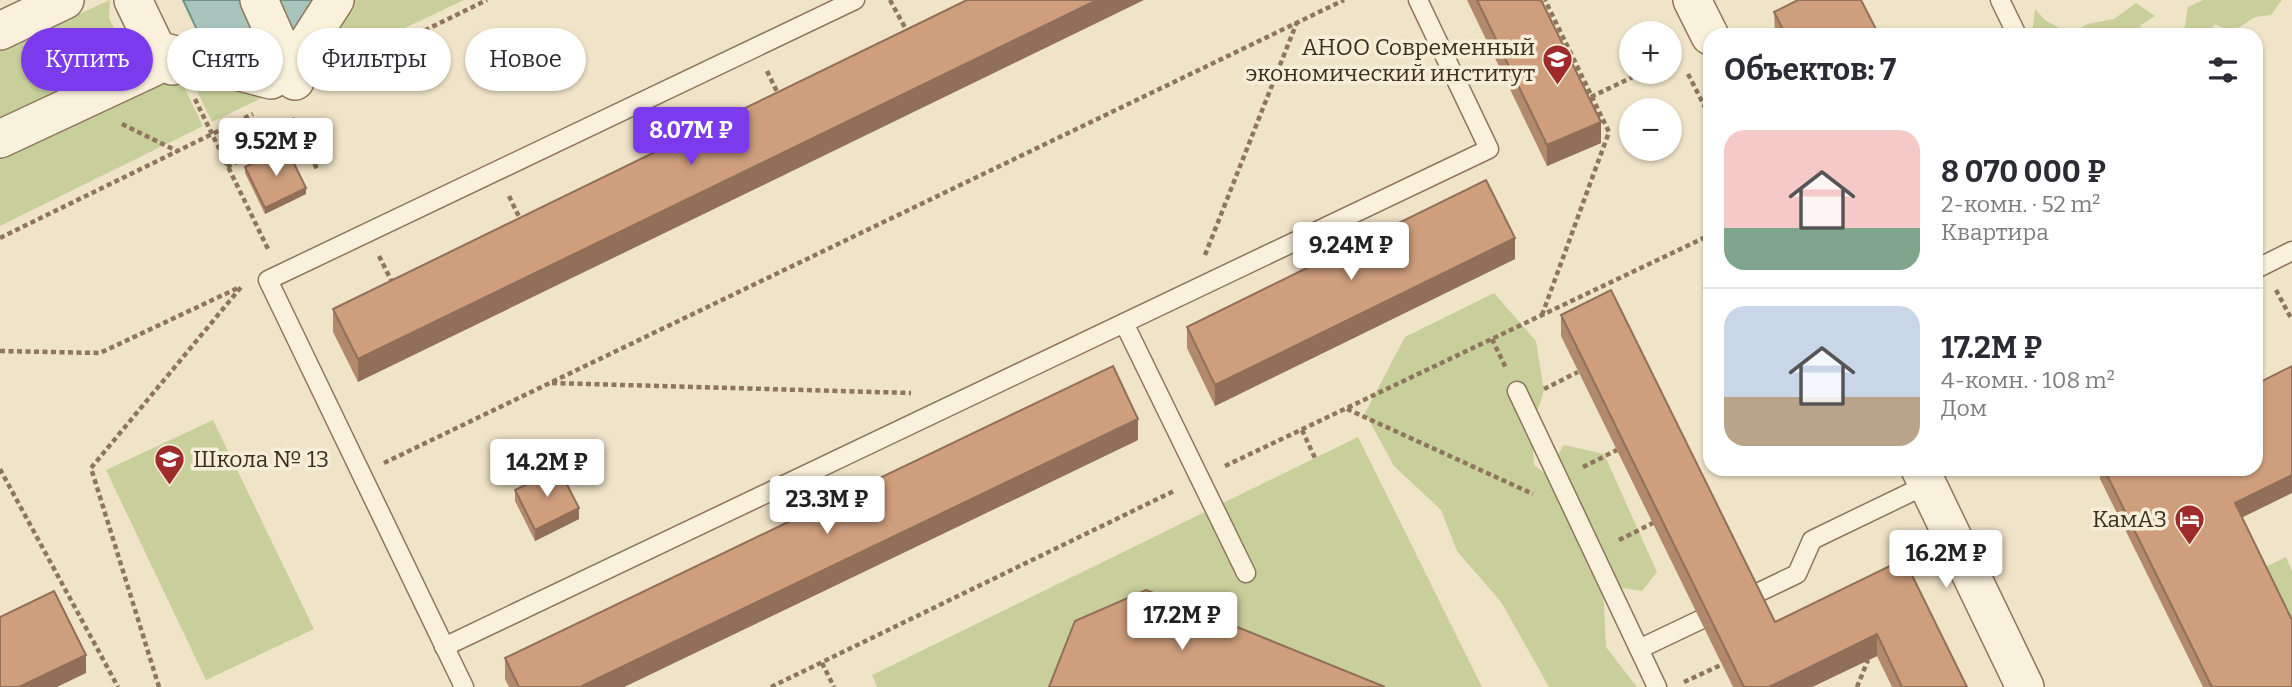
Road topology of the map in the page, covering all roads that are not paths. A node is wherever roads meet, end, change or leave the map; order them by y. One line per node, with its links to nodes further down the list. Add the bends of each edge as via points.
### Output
1 (65, 0): 12 (street)
2 (133, 0): 13 (street)
3 (335, 0): 15 (street)
4 (855, 0): 25 (lane, via 268,280)
5 (1418, 0): 19 (lane, via 1489,149)
6 (1692, 0): 10 (street)
7 (2000, 0): 11 (lane)
8 (257, 8): 9 (street)
9 (264, 28)
10 (1706, 28)
11 (2014, 28)
12 (0, 31)
13 (167, 41)
14 (167, 62): 16 (street)
15 (283, 84)
16 (0, 139)
17 (2292, 251): 18 (lane)
18 (2263, 266)
19 (1124, 323): 22 (lane); 25 (lane)
20 (1519, 395): 26 (lane)
21 (1924, 477): 23 (lane, via 1812,540 1797,574); 29 (street)
22 (1246, 573)
23 (1751, 596)
24 (1700, 620): 26 (lane)
25 (444, 647): 27 (lane)
26 (1639, 649): 28 (lane)
27 (464, 687)
28 (1657, 687)
29 (2025, 687)

